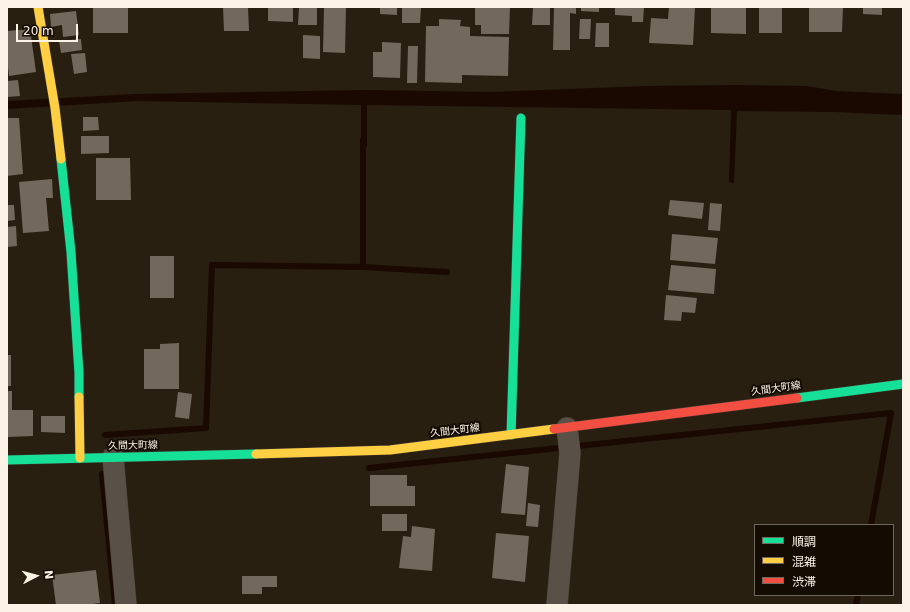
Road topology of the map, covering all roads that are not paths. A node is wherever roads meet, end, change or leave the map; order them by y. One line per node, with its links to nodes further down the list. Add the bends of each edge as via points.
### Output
1 (38, 7): 7 (main road, via 55,108 70,252 79,373)
2 (521, 118): 4 (main road)
3 (903, 384): 5 (main road, 久間大町線)
4 (511, 435): 5 (main road, 久間大町線); 6 (main road, 久間大町線, via 390,450)
5 (568, 440): 10 (street)
6 (112, 457): 7 (main road, 久間大町線); 9 (street)
7 (80, 458): 8 (main road, 久間大町線)
8 (7, 460)
9 (126, 605)
10 (557, 605)

